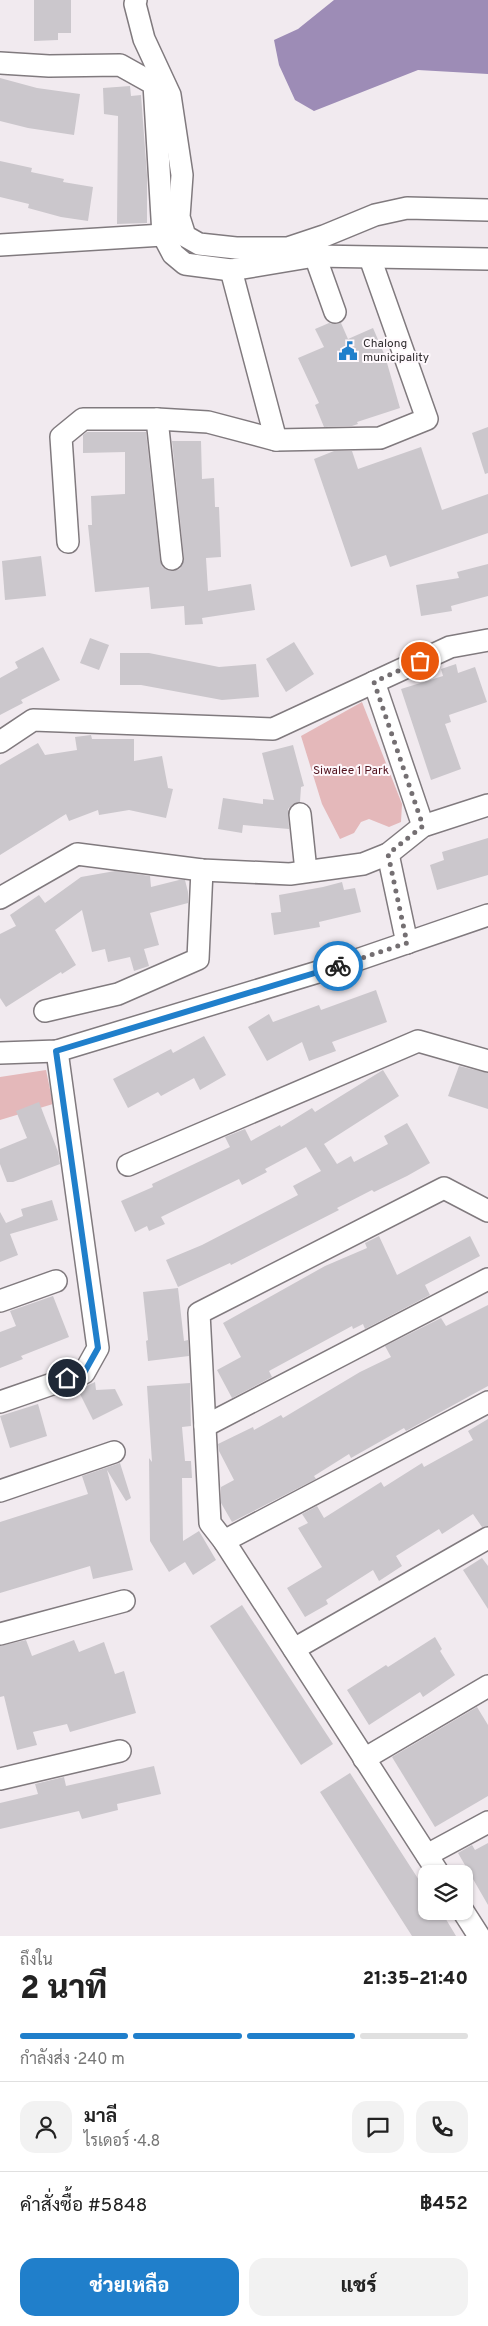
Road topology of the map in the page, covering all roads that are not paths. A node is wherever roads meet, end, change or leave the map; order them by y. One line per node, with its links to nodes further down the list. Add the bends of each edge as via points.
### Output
1 (136, 0): 3 (street, via 144,39 170,95 182,175 179,216 185,236 199,244 288,248 375,214 407,208)
2 (0, 63): 4 (street, via 120,65 154,84)
3 (488, 210)
4 (163, 235): 5 (street); 9 (street, via 173,254 185,264)
5 (0, 245)
6 (315, 256): 7 (street); 9 (street); 10 (street)
7 (370, 258): 8 (street); 12 (street, via 427,419 380,438)
8 (488, 259)
9 (231, 270): 12 (street)
10 (335, 312)
11 (157, 419): 12 (street, via 208,422); 13 (street, via 82,419 61,437); 14 (street)
12 (276, 440)
13 (68, 542)
14 (172, 559)
15 (488, 640): 16 (street, via 450,647)
16 (374, 682): 17 (street, via 273,729 33,720); 20 (street)
17 (0, 742)
18 (488, 805): 20 (street)
19 (300, 814): 23 (street)
20 (423, 826): 21 (street)
21 (388, 854): 23 (street, via 363,864); 26 (street)
22 (202, 870): 23 (street, via 290,874); 24 (street, via 77,854); 27 (street, via 198,959 118,994)
23 (306, 871)
24 (0, 898)
25 (488, 915): 26 (street)
26 (407, 943): 28 (street)
27 (45, 1011)
28 (56, 1051): 29 (street); 36 (street, via 98,1348 84,1373)
29 (0, 1053)
30 (488, 1061): 31 (street, via 418,1042)
31 (128, 1165)
32 (488, 1211): 38 (street, via 444,1188 199,1313)
33 (488, 1279): 38 (street)
34 (56, 1281): 35 (street)
35 (0, 1301)
36 (0, 1402)
37 (488, 1402): 42 (street)
38 (205, 1426): 42 (street, via 210,1523)
39 (114, 1452): 40 (street)
40 (0, 1491)
41 (488, 1538): 45 (street)
42 (224, 1541): 45 (street)
43 (124, 1601): 44 (street)
44 (0, 1634)
45 (294, 1649): 48 (street)
46 (488, 1686): 48 (street)
47 (120, 1751): 49 (street)
48 (364, 1759): 51 (street)
49 (0, 1779)
50 (488, 1822): 51 (street)
51 (427, 1855): 52 (street)
52 (433, 1865)
53 (469, 1920): 54 (street)
54 (479, 1936)

